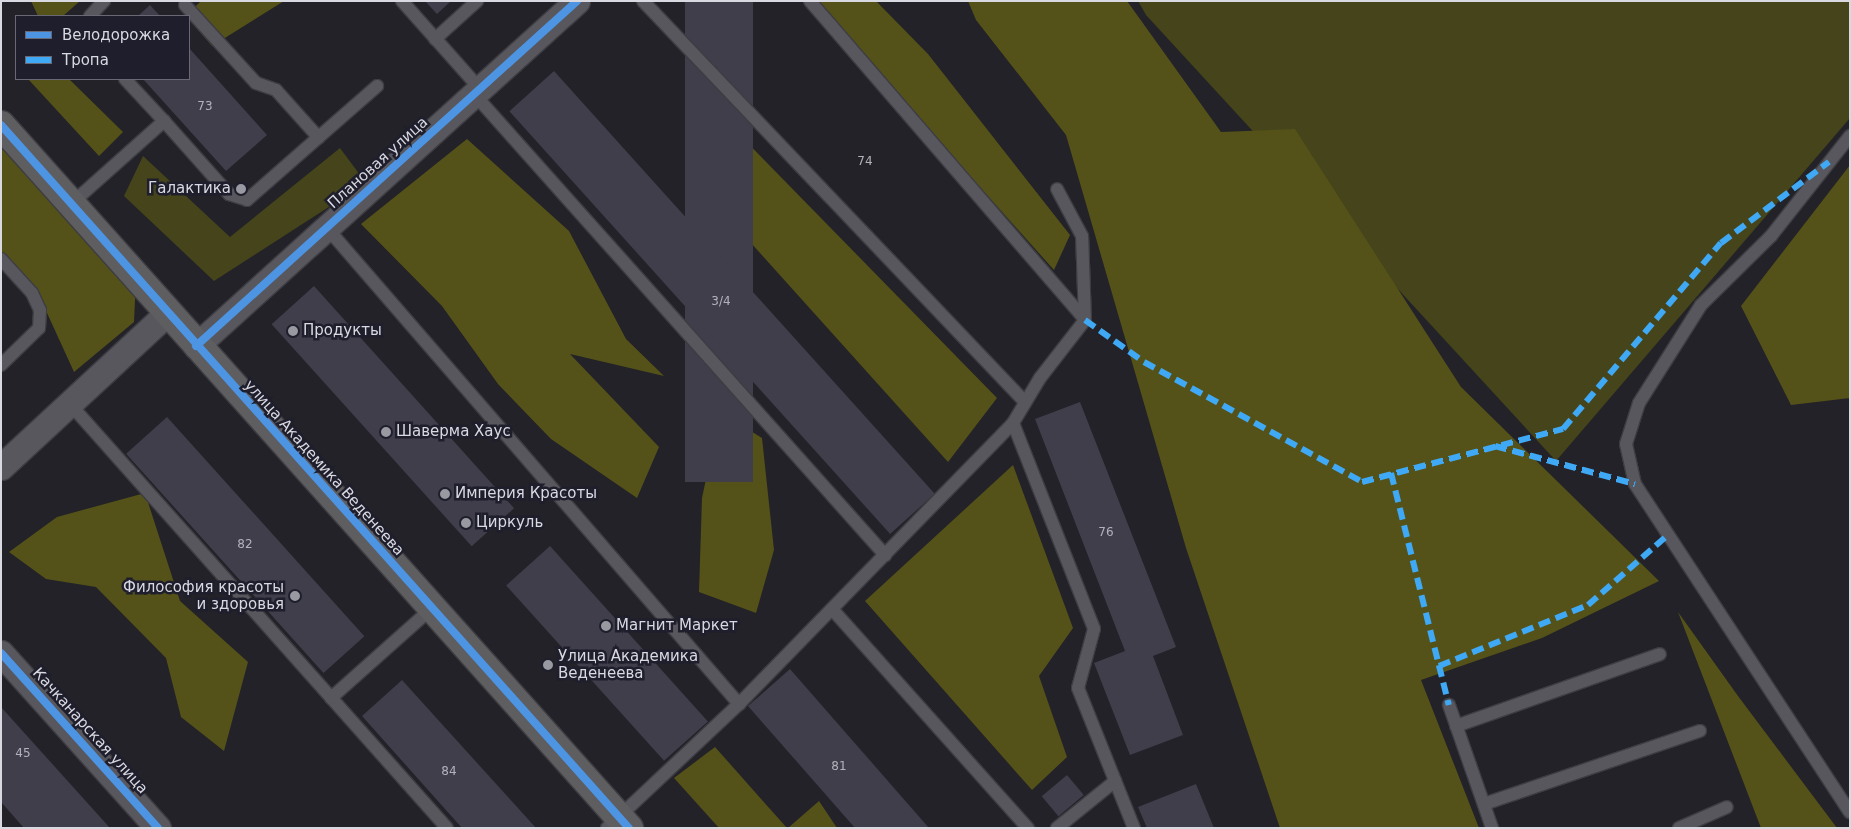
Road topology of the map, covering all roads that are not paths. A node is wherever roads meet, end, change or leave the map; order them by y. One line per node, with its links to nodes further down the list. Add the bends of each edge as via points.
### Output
1 (104, 1): 8 (lane)
2 (402, 1): 9 (lane)
3 (477, 1): 9 (lane)
4 (577, 1): 12 (street, Плановая улица)
5 (643, 1): 25 (lane)
6 (810, 1): 22 (lane)
7 (185, 5): 16 (lane, via 256,83 276,90)
8 (91, 15)
9 (436, 39): 12 (lane)
10 (127, 80): 13 (lane)
11 (377, 86): 16 (lane)
12 (477, 92): 19 (street, Плановая улица); 29 (lane)
13 (164, 121): 16 (lane, via 238,199 256,195); 18 (lane)
14 (1, 125): 18 (street, улица Академика Веденеева)
15 (1850, 136): 42 (lane, via 1772,236 1701,304 1639,403 1626,444 1635,484)
16 (319, 138)
17 (1057, 189): 22 (lane, via 1082,236)
18 (71, 204): 21 (street, улица Академика Веденеева)
19 (327, 228): 23 (street, Плановая улица); 35 (lane)
20 (1, 259): 24 (lane, via 32,293 40,310 39,328)
21 (166, 314): 23 (street, улица Академика Веденеева); 26 (street)
22 (1085, 320): 25 (lane)
23 (196, 346): 30 (street, улица Академика Веденеева)
24 (1, 365)
25 (1025, 402): 27 (lane)
26 (70, 404): 28 (street); 34 (lane)
27 (1013, 423): 29 (lane); 39 (lane, via 1094,629 1078,688)
28 (1, 467)
29 (885, 554): 31 (lane)
30 (432, 608): 34 (lane); 43 (street, улица Академика Веденеева)
31 (832, 609): 35 (lane); 46 (lane)
32 (1, 653): 44 (street, Качканарская улица)
33 (1660, 654): 37 (lane)
34 (331, 698): 45 (lane)
35 (739, 704): 43 (lane)
36 (1449, 705): 37 (lane)
37 (1456, 726): 40 (lane)
38 (1700, 731): 40 (lane)
39 (1115, 781): 47 (lane); 48 (lane)
40 (1484, 804): 49 (lane)
41 (1728, 808): 50 (lane)
42 (1850, 812)
43 (618, 824)
44 (158, 828)
45 (447, 828)
46 (1028, 828)
47 (1057, 828)
48 (1134, 828)
49 (1492, 828)
50 (1679, 828)

